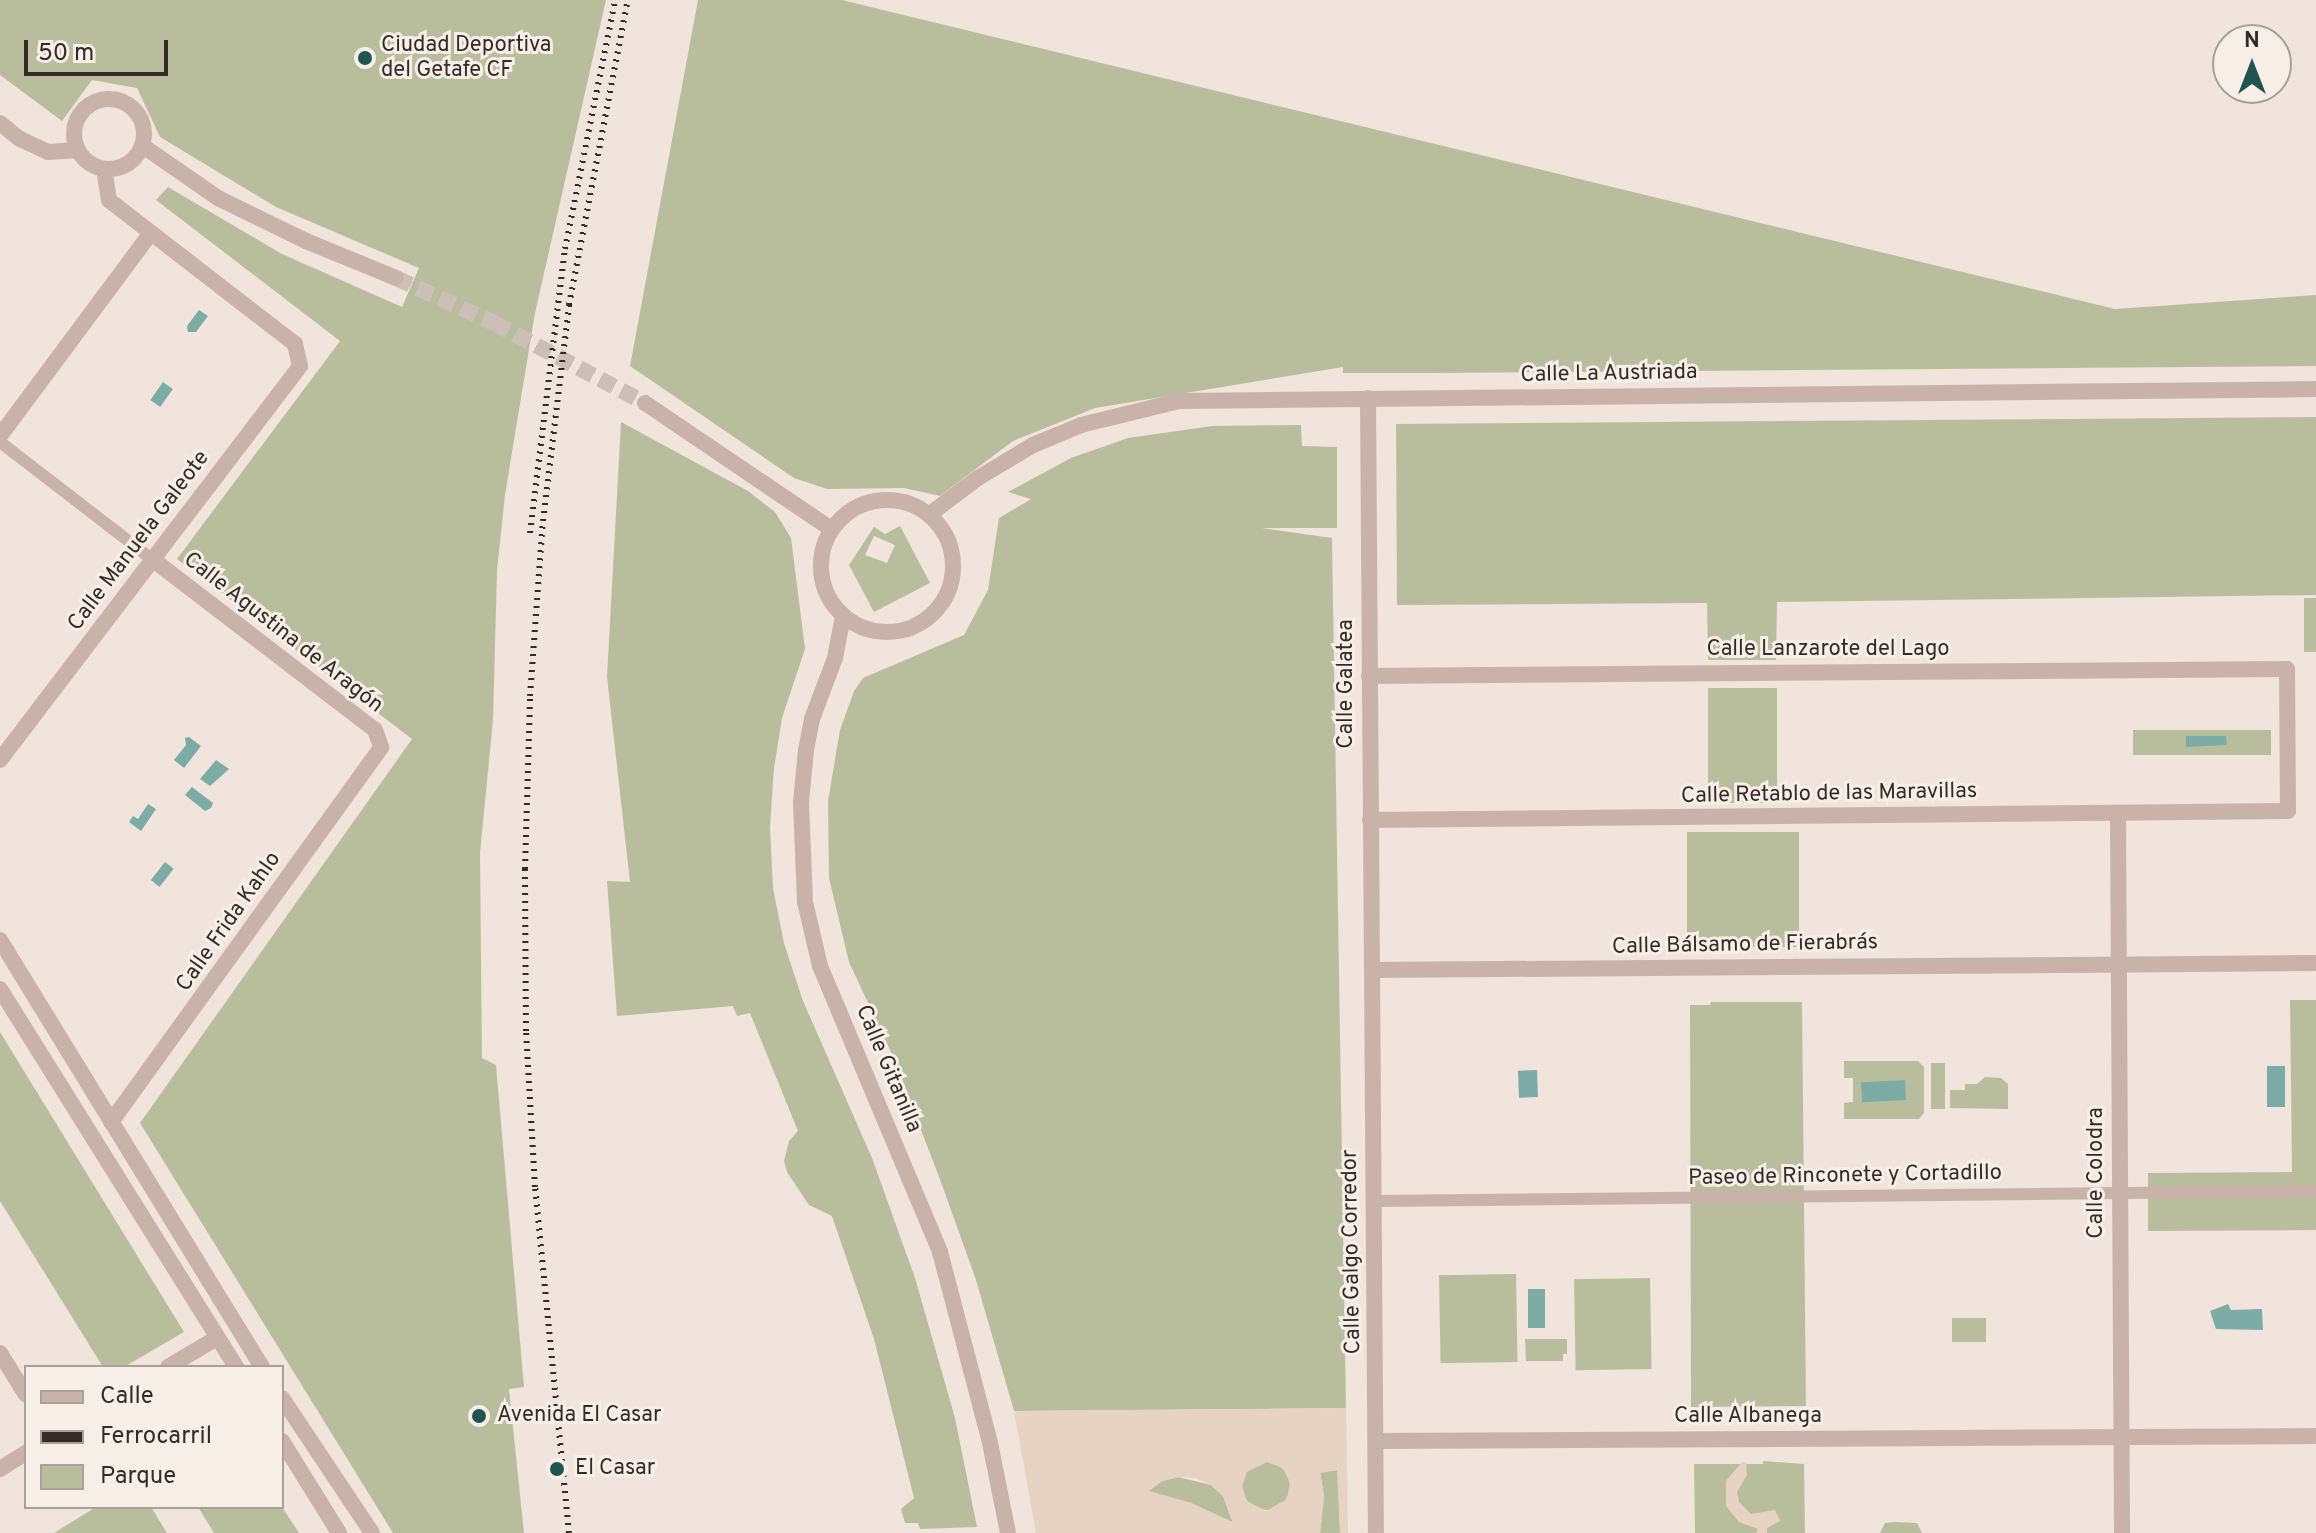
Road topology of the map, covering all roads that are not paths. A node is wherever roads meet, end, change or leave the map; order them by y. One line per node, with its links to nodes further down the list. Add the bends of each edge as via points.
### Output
1 (0, 123): 3 (street, via 48,152)
2 (143, 146): 3 (street, via 145,134 137,113 107,99 79,117 74,128); 4 (street, via 128,164); 6 (street, via 228,204)
3 (78, 150): 4 (street)
4 (104, 169): 5 (street, via 109,200)
5 (150, 234): 10 (street); 14 (street, Calle Manuela Galeote, via 295,344 300,366)
6 (396, 278)
7 (2316, 389): 8 (street, Calle La Austriada)
8 (1368, 398): 12 (street, Calle La Austriada, via 1179,401 1117,414 1033,445); 16 (street, Calle Galatea)
9 (645, 403): 13 (street)
10 (0, 436)
11 (0, 442): 14 (street, Calle Agustina de Aragón)
12 (930, 514): 13 (street, via 909,502 873,500 851,509); 15 (street, via 949,540 954,564 951,587 936,612 918,626 881,633)
13 (831, 529): 15 (street, via 820,572 826,594)
14 (152, 559): 17 (street, Calle Agustina de Aragón, via 375,730); 18 (street, Calle Manuela Galeote)
15 (843, 616): 46 (street, Calle Gitanilla, via 806,750 801,802 805,902 820,966 940,1252)
16 (1369, 676): 19 (street, Calle Lanzarote del Lago, via 2287,669); 21 (street, Calle Galatea)
17 (381, 747): 27 (street, Calle Frida Kahlo)
18 (0, 760)
19 (2288, 811): 20 (street, Calle Retablo de las Maravillas)
20 (2118, 813): 21 (street, Calle Retablo de las Maravillas); 24 (street, Calle Colodra)
21 (1370, 820): 25 (street, Calle Galatea)
22 (0, 940): 27 (street)
23 (2316, 963): 24 (street, Calle Bálsamo de Fierabrás)
24 (2118, 964): 25 (street, Calle Bálsamo de Fierabrás); 29 (street, Calle Colodra)
25 (1372, 970): 30 (street, Calle Galgo Corredor)
26 (0, 989): 31 (street)
27 (111, 1122): 35 (street)
28 (2316, 1191): 29 (street, Paseo de Rinconete y Cortadillo)
29 (2119, 1193): 30 (street, Paseo de Rinconete y Cortadillo); 38 (street, Calle Colodra)
30 (1374, 1201): 40 (street, Calle Galgo Corredor)
31 (217, 1338): 33 (street); 34 (street)
32 (0, 1353): 36 (street)
33 (171, 1365)
34 (235, 1365)
35 (261, 1365)
36 (24, 1392)
37 (284, 1401): 45 (street)
38 (2121, 1436): 39 (street, Calle Albanega); 40 (street, Calle Albanega); 48 (street, Calle Colodra)
39 (2316, 1436)
40 (1376, 1441): 47 (street, Calle Galgo Corredor)
41 (284, 1444): 44 (street)
42 (24, 1454): 43 (street)
43 (0, 1469)
44 (339, 1533)
45 (372, 1533)
46 (1008, 1533)
47 (1376, 1533)
48 (2122, 1533)

